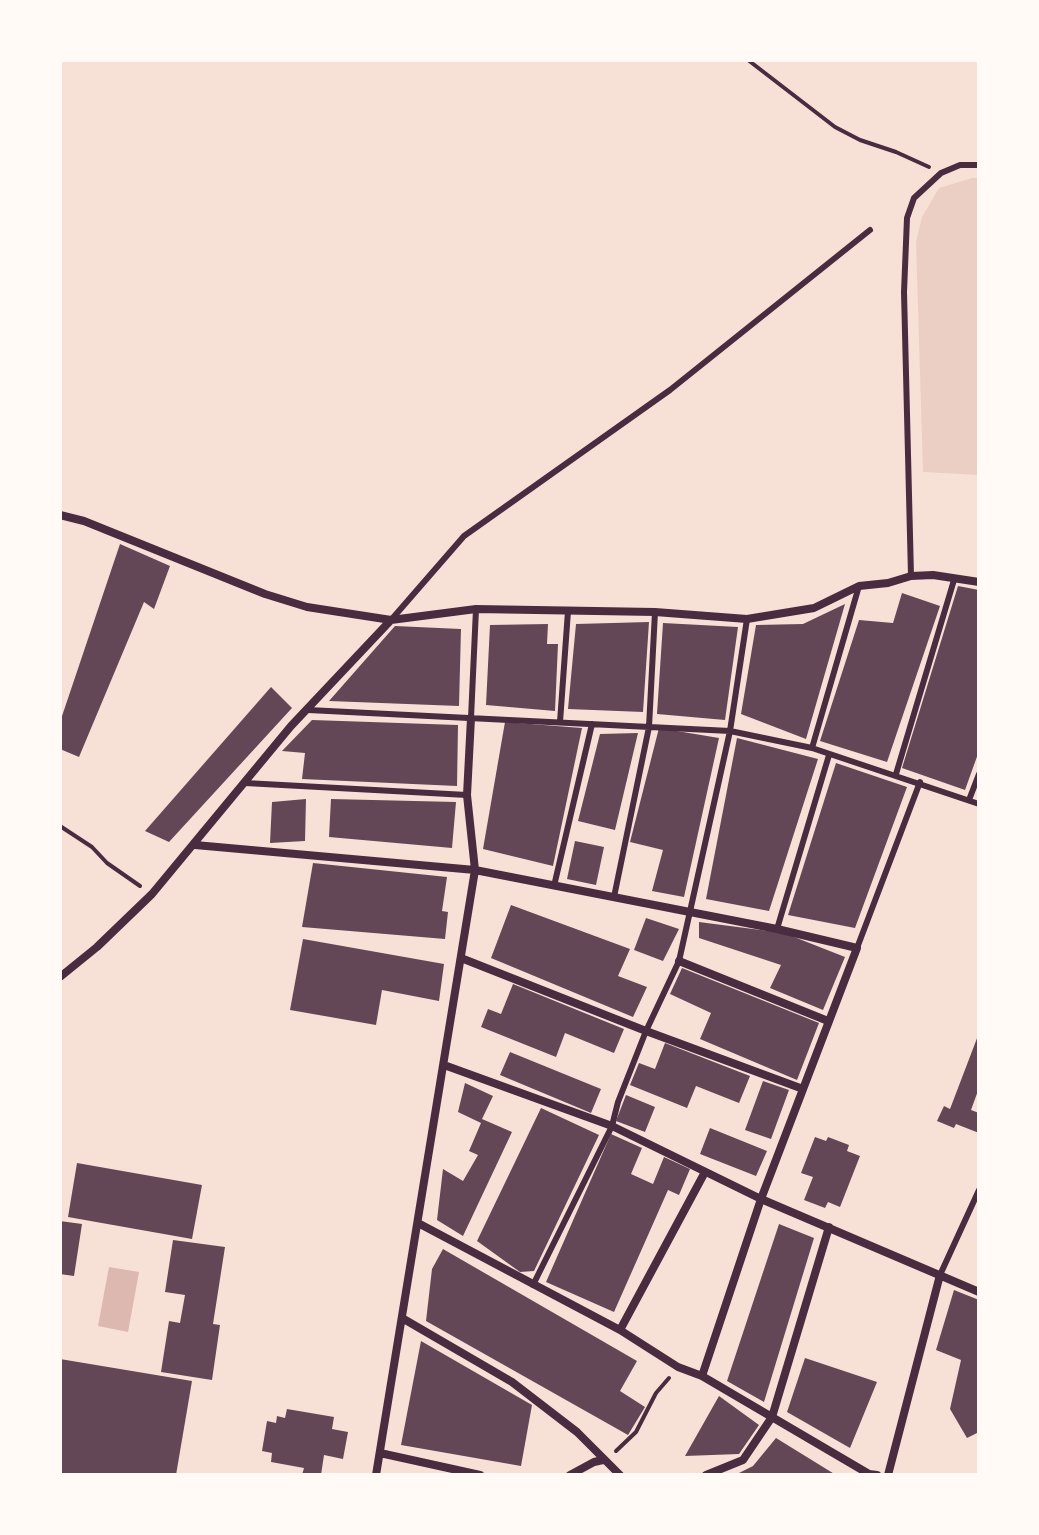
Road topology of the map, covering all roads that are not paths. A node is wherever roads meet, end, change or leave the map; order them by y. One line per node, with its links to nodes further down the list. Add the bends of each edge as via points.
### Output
1 (979, 165): 4 (lane, via 941,173 914,198 907,218)
2 (870, 230): 12 (lane, via 670,390 464,536)
3 (60, 515): 12 (street, via 265,594 307,607)
4 (911, 576): 5 (street); 7 (street)
5 (954, 580): 6 (street); 21 (lane)
6 (979, 582)
7 (859, 586): 11 (street, via 814,608); 19 (lane)
8 (476, 609): 9 (street); 12 (street); 14 (lane)
9 (568, 611): 10 (street); 15 (lane)
10 (655, 612): 11 (street); 17 (lane)
11 (747, 619): 18 (lane)
12 (391, 620): 13 (street)
13 (308, 710): 14 (lane); 24 (street)
14 (471, 718): 15 (lane); 25 (street)
15 (560, 722): 16 (lane)
16 (592, 724): 17 (lane); 30 (lane)
17 (649, 727): 18 (lane); 31 (lane)
18 (730, 731): 19 (lane); 32 (lane)
19 (812, 748): 20 (lane)
20 (829, 755): 21 (lane); 33 (lane)
21 (896, 774): 23 (lane)
22 (979, 774): 26 (lane)
23 (920, 782): 26 (lane); 34 (lane)
24 (245, 783): 25 (lane); 28 (street)
25 (467, 795): 29 (street)
26 (969, 800): 27 (lane)
27 (979, 804)
28 (195, 845): 29 (street); 37 (street, via 152,894)
29 (475, 870): 30 (street); 35 (street)
30 (554, 886): 31 (street)
31 (614, 897): 32 (street)
32 (691, 912): 33 (street); 36 (lane)
33 (777, 929): 34 (street)
34 (857, 948): 38 (street)
35 (461, 958): 39 (street); 40 (street)
36 (679, 961): 38 (street); 39 (lane)
37 (60, 977)
38 (828, 1021): 41 (street)
39 (646, 1031): 41 (street); 42 (lane)
40 (444, 1065): 42 (street); 46 (street)
41 (803, 1089): 45 (street)
42 (612, 1126): 43 (street); 49 (lane)
43 (705, 1172): 45 (street); 52 (street)
44 (979, 1190): 48 (lane)
45 (761, 1199): 47 (street); 53 (street)
46 (418, 1223): 49 (street); 51 (street)
47 (829, 1227): 48 (street); 54 (street)
48 (940, 1275): 50 (street); 63 (street)
49 (533, 1285): 52 (street)
50 (979, 1292)
51 (402, 1318): 55 (street); 56 (street, via 512,1382 577,1432)
52 (620, 1330): 53 (street)
53 (702, 1376): 54 (street)
54 (772, 1417): 61 (street, via 743,1460); 62 (street)
55 (380, 1453): 57 (street); 58 (street)
56 (603, 1460): 59 (street); 60 (street)
57 (376, 1475)
58 (480, 1475)
59 (570, 1475)
60 (620, 1475)
61 (706, 1475)
62 (877, 1475)
63 (888, 1475)

